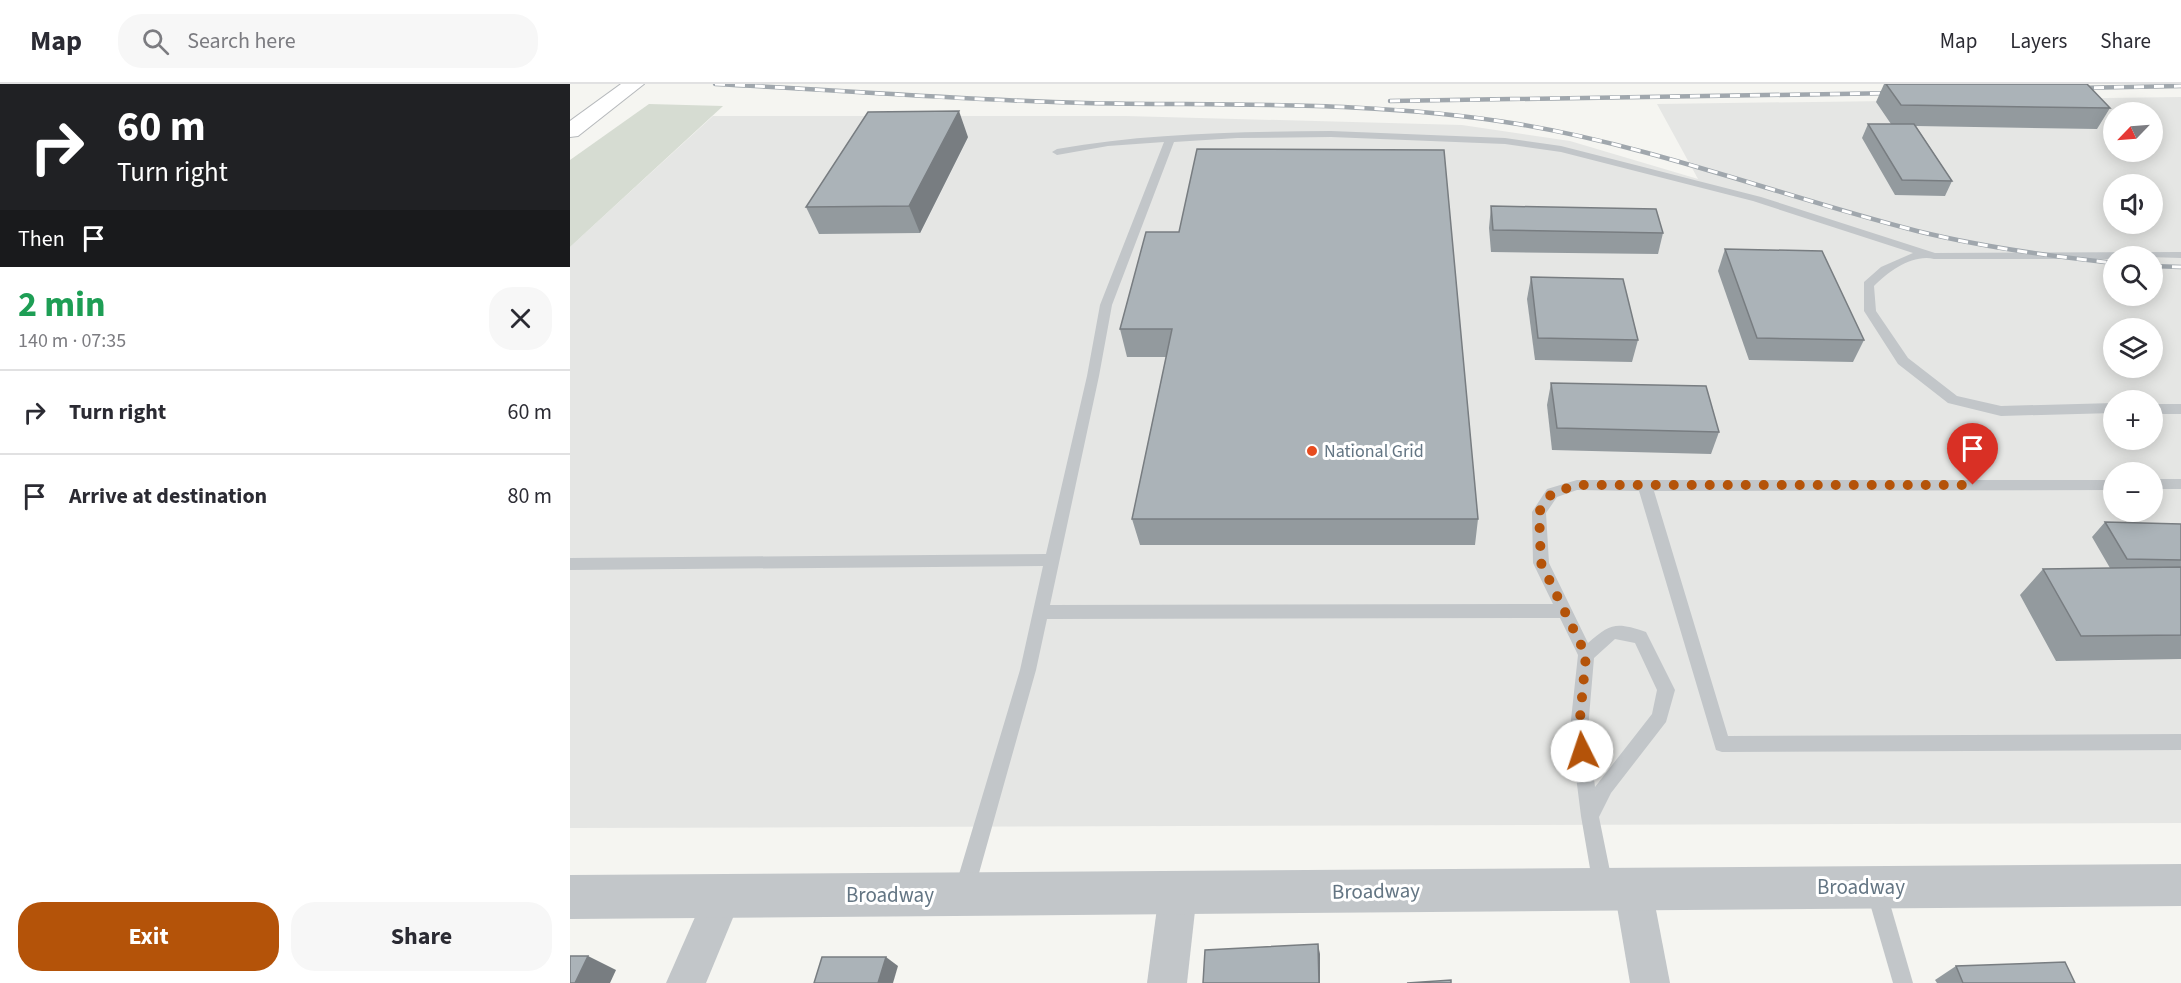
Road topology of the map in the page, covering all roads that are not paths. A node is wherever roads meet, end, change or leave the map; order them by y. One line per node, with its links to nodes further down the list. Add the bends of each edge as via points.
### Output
1 (604, 84): 3 (highway)
2 (634, 84): 4 (highway)
3 (570, 110)
4 (570, 131)
5 (1170, 140): 6 (lane, via 1108,143); 7 (lane, via 1331,134 1505,141 1561,149 1758,199); 16 (lane, via 1106,305)
6 (1057, 152)
7 (1923, 253): 8 (lane); 9 (lane, via 1885,270 1868,285 1870,311 1904,361 1953,400 2001,411)
8 (2181, 255)
9 (2103, 408)
10 (2163, 409): 11 (lane)
11 (2181, 409)
12 (2103, 484): 15 (lane)
13 (2163, 484): 14 (lane)
14 (2181, 484)
15 (1645, 486): 18 (lane, via 1577,485 1552,493 1539,512 1541,563); 21 (lane, via 1722,744)
16 (1052, 560): 17 (lane); 19 (lane)
17 (570, 564)
18 (1565, 610): 19 (lane); 20 (lane)
19 (1041, 612): 27 (lane)
20 (1586, 655): 22 (lane, via 1579,729); 22 (lane, via 1612,632 1640,637 1666,690 1660,717 1605,787)
21 (2181, 742)
22 (1590, 816): 25 (lane)
23 (2181, 885): 24 (street, Broadway)
24 (1875, 887): 25 (street, Broadway); 33 (lane)
25 (1619, 889): 26 (street, Broadway); 32 (street)
26 (1178, 893): 27 (street, Broadway); 31 (street)
27 (963, 894): 28 (street, Broadway)
28 (723, 896): 29 (street, Broadway); 30 (street)
29 (570, 897)
30 (686, 983)
31 (1167, 983)
32 (1650, 983)
33 (1903, 983)

